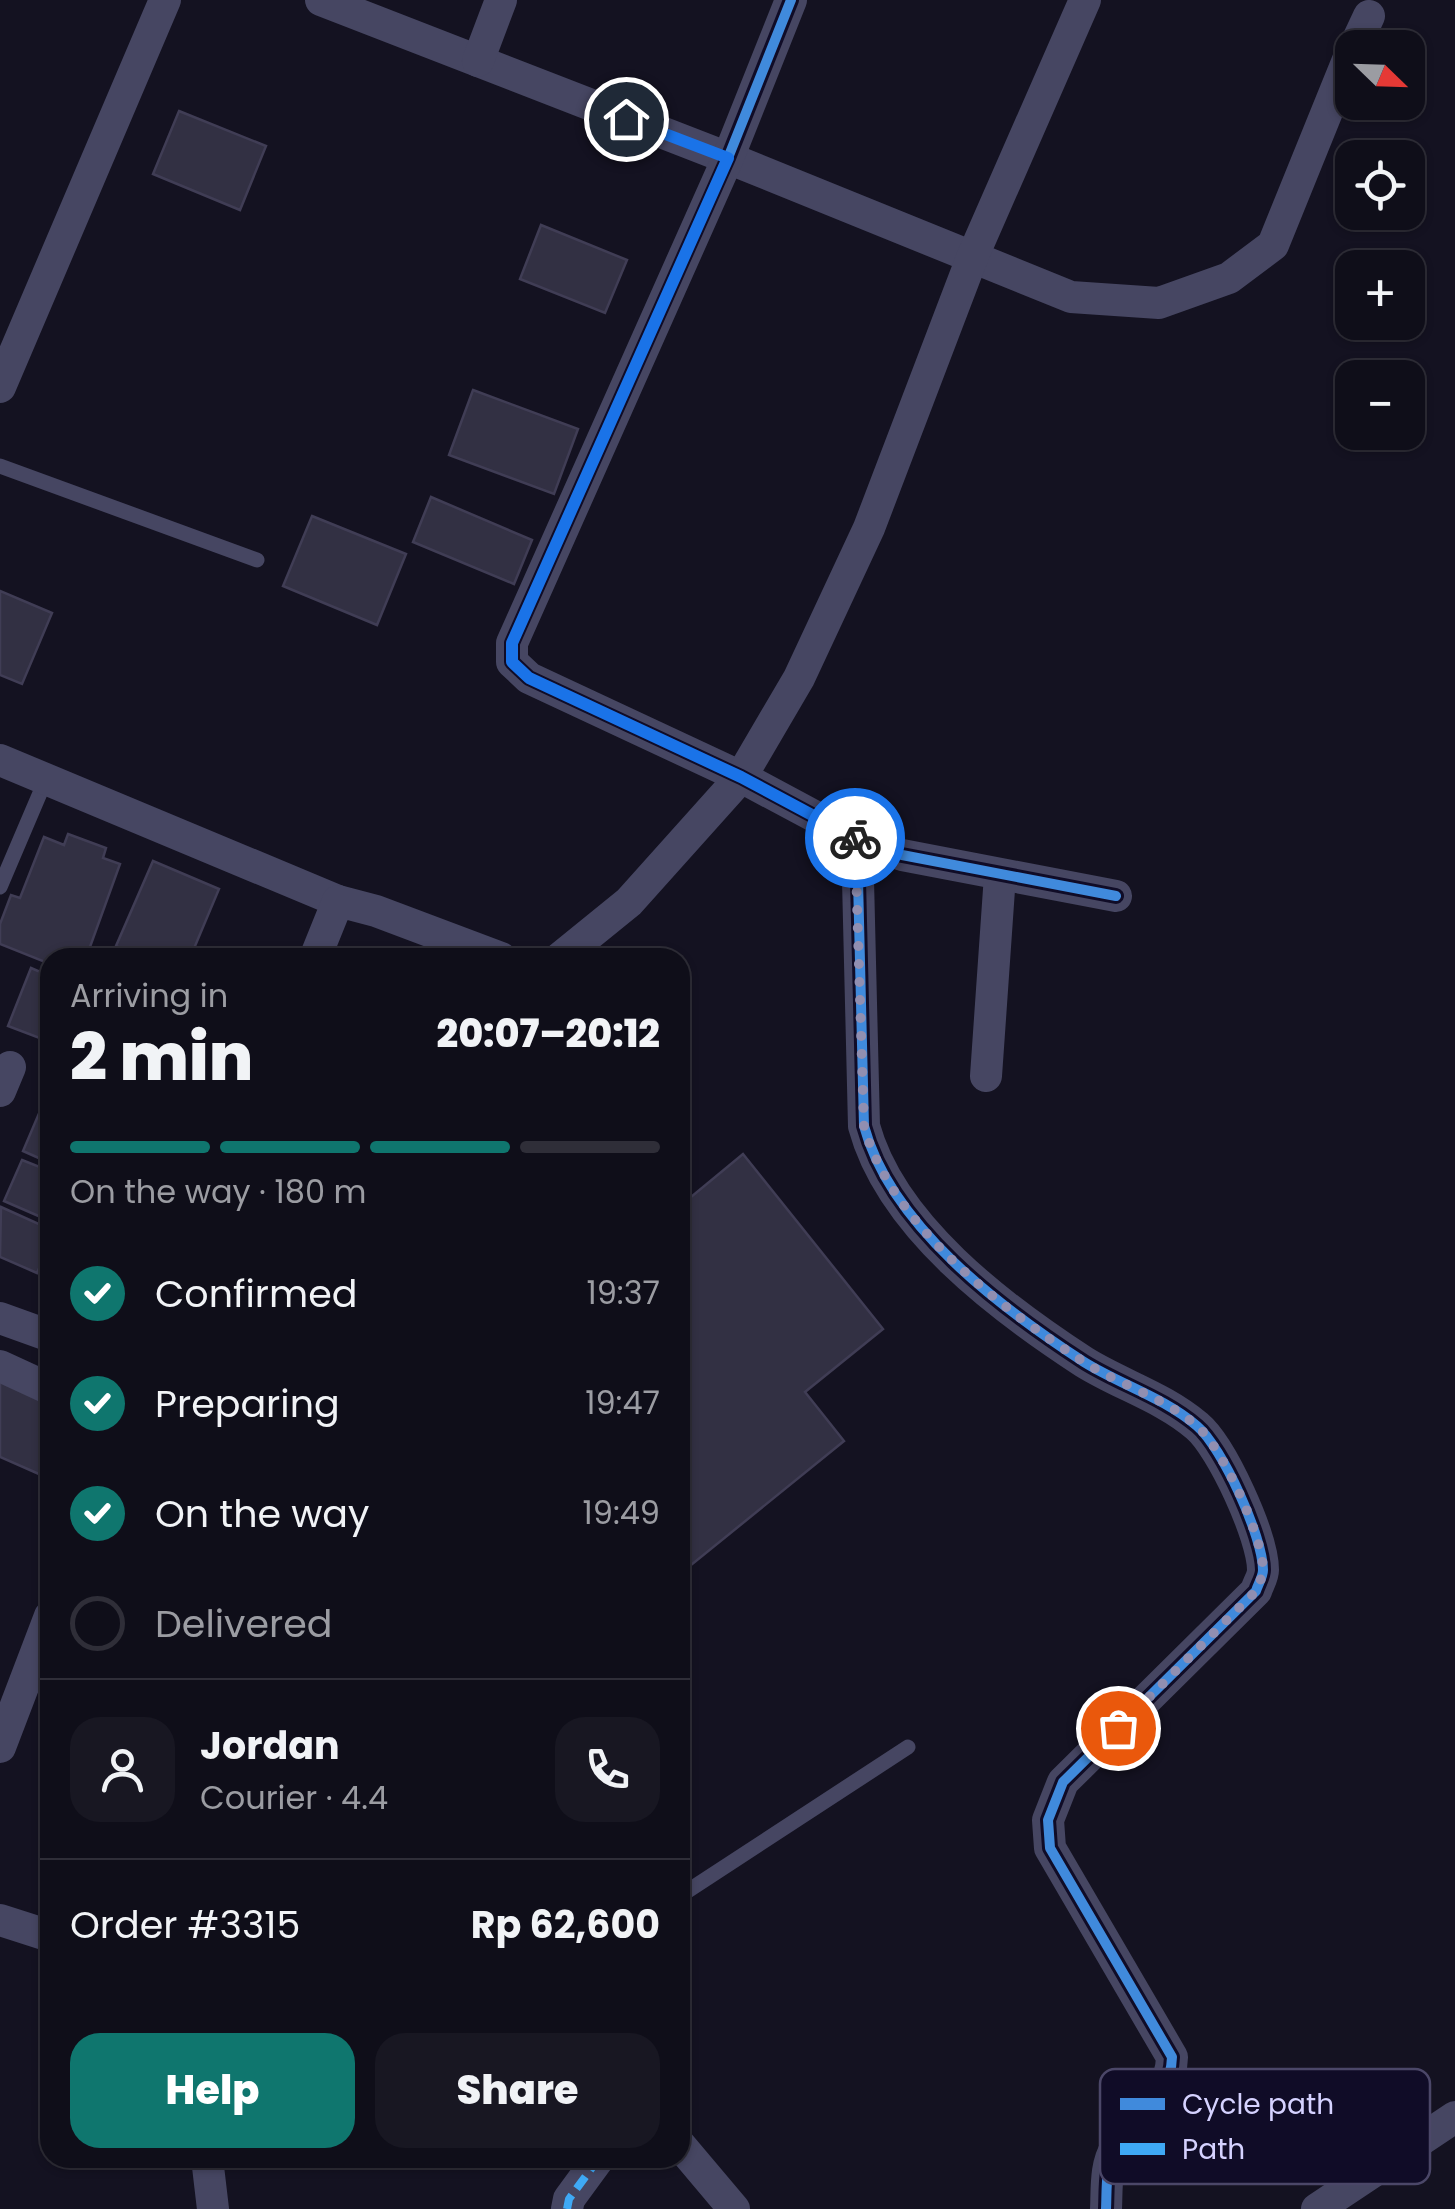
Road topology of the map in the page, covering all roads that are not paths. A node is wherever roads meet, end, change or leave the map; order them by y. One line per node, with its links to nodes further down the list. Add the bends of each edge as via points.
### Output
1 (165, 0): 12 (street)
2 (321, 0): 8 (street)
3 (501, 0): 8 (street)
4 (791, 0): 10 (street)
5 (1085, 0): 11 (street)
6 (1369, 16): 7 (street)
7 (1362, 30)
8 (478, 61): 10 (street)
9 (1335, 93): 11 (street, via 1274,244 1229,278 1159,303 1071,297)
10 (728, 158): 11 (street); 16 (street, via 512,643 512,662 529,678)
11 (972, 258): 16 (street, via 869,528 799,678)
12 (0, 387)
13 (0, 466): 14 (lane)
14 (257, 560)
15 (0, 760): 17 (street)
16 (741, 777): 18 (street); 25 (street, via 629,902)
17 (46, 780): 20 (lane); 22 (street)
18 (857, 839): 19 (street); 38 (street, via 864,1126 885,1176 970,1279 1086,1363 1160,1400 1208,1436 1233,1478 1260,1553 1263,1573 1256,1591 1063,1782 1048,1820 1050,1848 1172,2057)
19 (1000, 874): 21 (street); 26 (street)
20 (0, 887)
21 (1116, 896)
22 (338, 901): 23 (street); 24 (street)
23 (319, 948)
24 (474, 948)
25 (572, 948)
26 (986, 1076)
27 (0, 1318): 28 (street)
28 (40, 1332)
29 (0, 1366): 30 (street)
30 (40, 1384)
31 (40, 1628): 32 (street)
32 (15, 1659): 34 (street)
33 (908, 1746): 35 (lane)
34 (0, 1747)
35 (690, 1889)
36 (0, 1920): 37 (street)
37 (40, 1933)
38 (1172, 2069)
39 (1455, 2117): 40 (street)
40 (1430, 2134)
41 (690, 2157): 48 (street)
42 (208, 2168): 46 (street)
43 (592, 2168): 47 (street)
44 (1108, 2184): 49 (street)
45 (1354, 2184): 50 (street)
46 (213, 2209)
47 (567, 2209)
48 (734, 2209)
49 (1106, 2209)
50 (1316, 2209)

